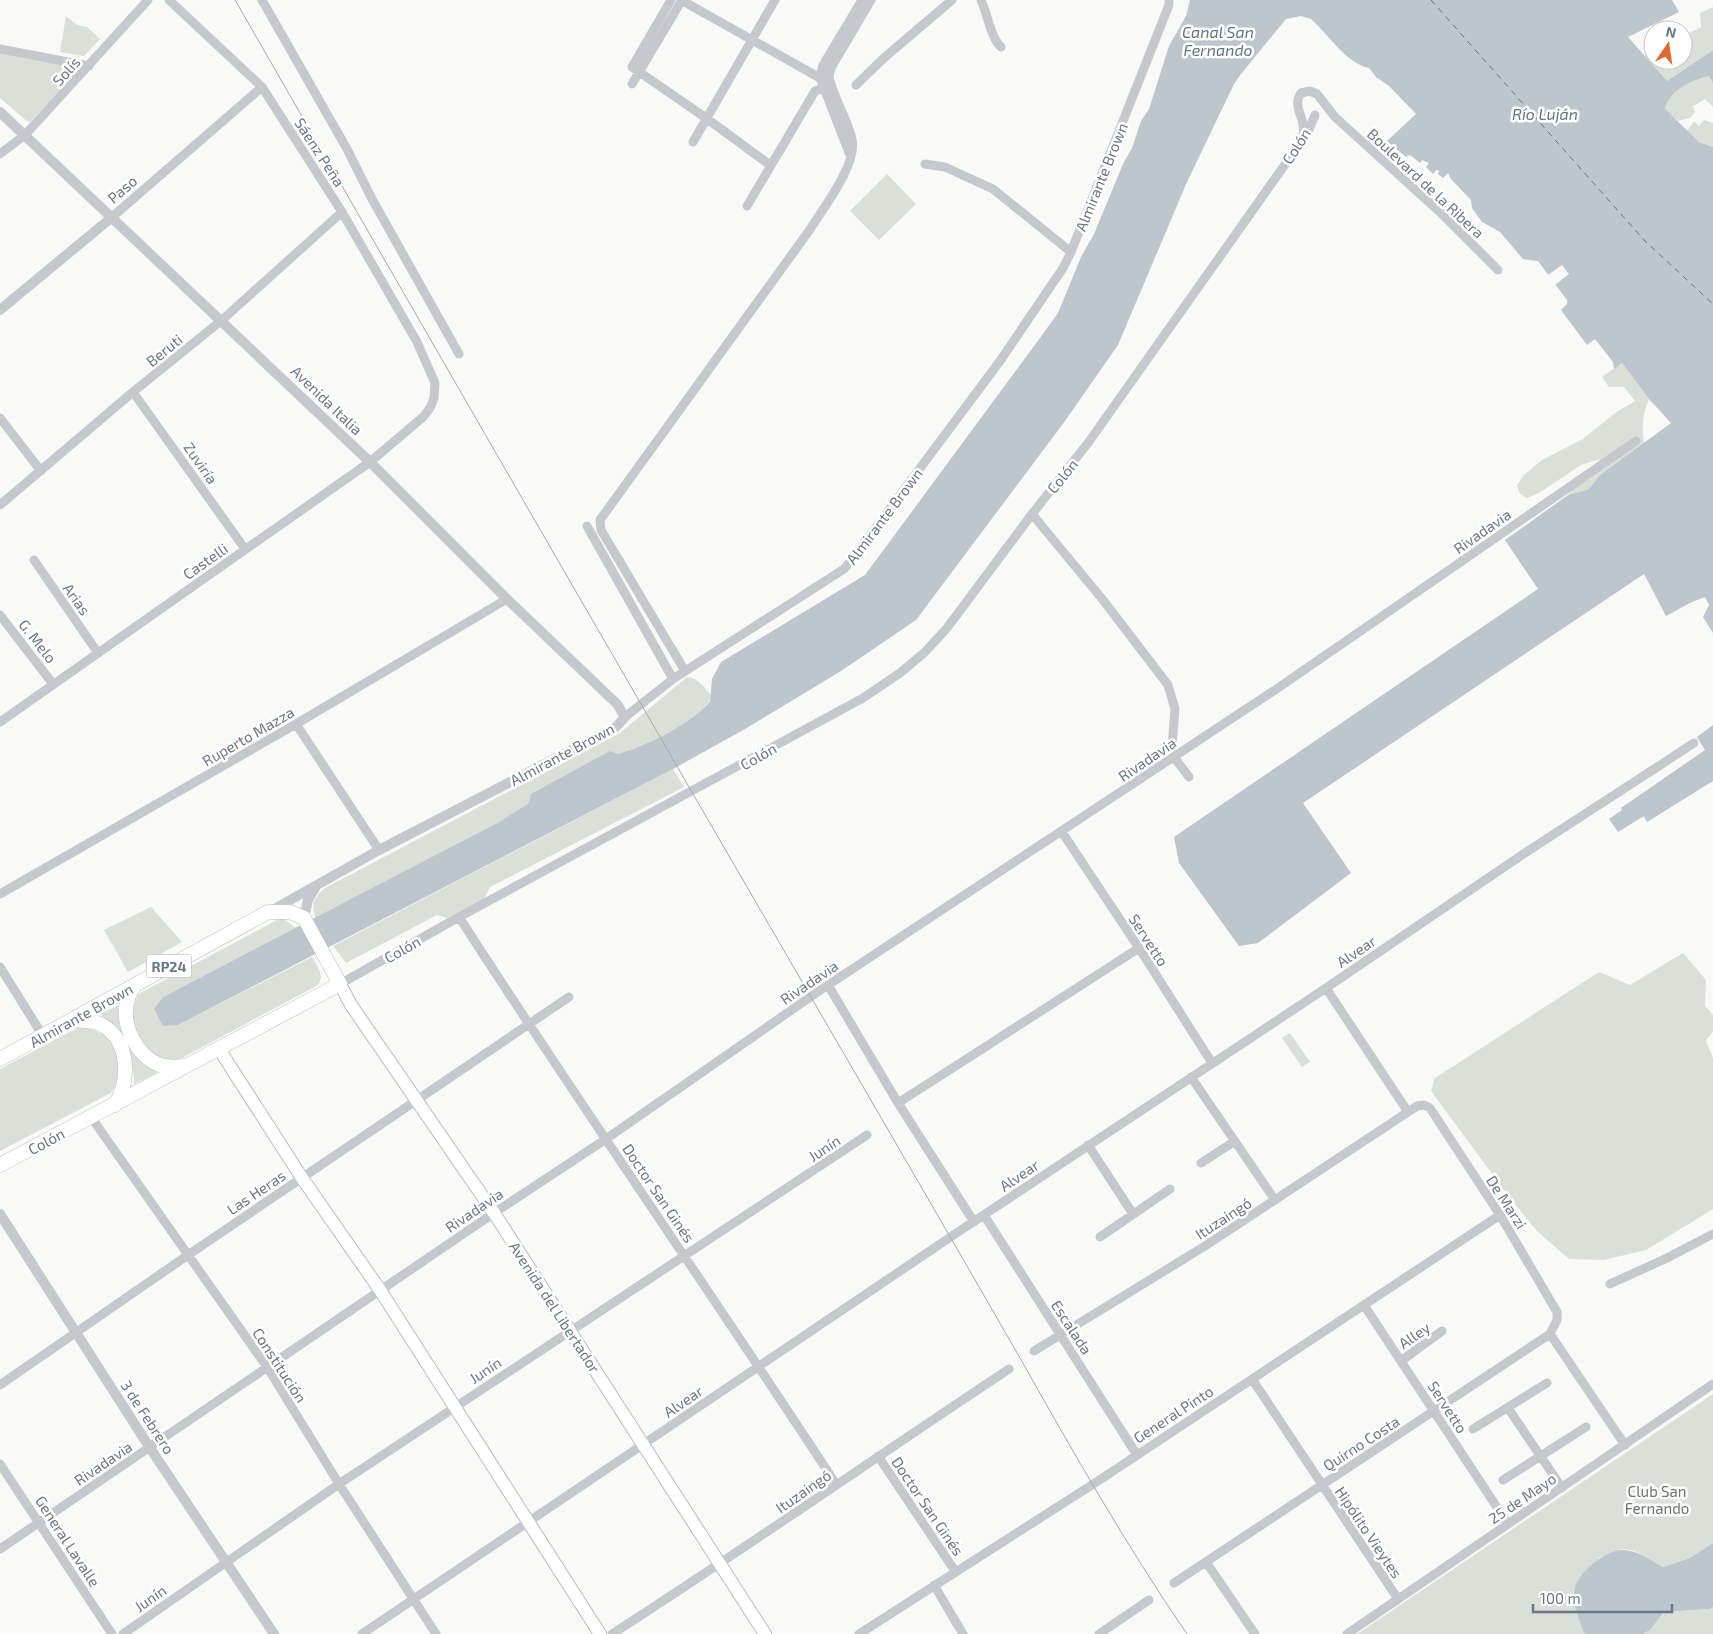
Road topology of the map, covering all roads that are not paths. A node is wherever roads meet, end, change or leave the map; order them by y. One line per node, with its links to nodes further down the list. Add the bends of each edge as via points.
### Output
1 (148, 0): 15 (street, Solís)
2 (168, 0): 20 (street, Sáenz Peña)
3 (262, 0): 40 (street)
4 (671, 0): 16 (street, via 632,67)
5 (682, 0): 12 (street); 16 (street)
6 (775, 0): 12 (street)
7 (862, 0): 17 (street, via 823,65)
8 (871, 0): 17 (street)
9 (952, 0): 19 (street)
10 (981, 0): 13 (street, via 994,40)
11 (1169, 2): 36 (street, Almirante Brown)
12 (752, 40): 17 (street); 25 (street)
13 (1001, 47)
14 (0, 49): 15 (street)
15 (89, 66): 27 (street, Solís)
16 (640, 72): 18 (street); 25 (street)
17 (826, 82): 32 (street, via 814,91); 55 (street, via 850,155 840,182 811,228 600,520 601,530)
18 (632, 84)
19 (856, 85)
20 (262, 87): 34 (street, Sáenz Peña); 35 (street, Paso)
21 (1321, 100): 23 (street, via 1314,92 1305,91 1297,100); 24 (street); 26 (street, Boulevard de la Ribera)
22 (0, 112): 27 (street, Avenida Italia)
23 (1300, 113): 24 (street, via 1307,116); 28 (street, via 1305,128)
24 (1316, 114): 26 (street, Boulevard de la Ribera); 28 (street, Colón)
25 (706, 118): 29 (street); 32 (street)
26 (1335, 118): 37 (street, Boulevard de la Ribera, via 1442,214)
27 (25, 135): 30 (street, Solís); 35 (street, Avenida Italia)
28 (1302, 139): 48 (street, Colón, via 1088,443)
29 (693, 142)
30 (0, 154)
31 (925, 164): 36 (street, via 945,168 993,189)
32 (770, 165): 33 (street)
33 (747, 206)
34 (342, 212): 39 (street, Beruti); 42 (street, Sáenz Peña, via 416,342 435,383 434,398)
35 (111, 218): 38 (street, Paso); 39 (street, Avenida Italia)
36 (1071, 252): 55 (street, Almirante Brown, via 1000,361 844,569)
37 (1498, 270)
38 (0, 310)
39 (222, 320): 41 (street, Beruti); 45 (street, Avenida Italia)
40 (459, 354)
41 (133, 392): 46 (street, Beruti); 50 (street, Zuviría)
42 (423, 417): 45 (street, Castelli)
43 (0, 418): 46 (street)
44 (1636, 441): 62 (street, Rivadavia)
45 (370, 462): 50 (street, Castelli); 52 (street, Avenida Italia)
46 (41, 470): 47 (street, Beruti)
47 (0, 505)
48 (1032, 514): 62 (street, via 1168,684 1175,709); 69 (street, Colón, via 947,628 900,673 863,698)
49 (587, 526): 56 (street)
50 (245, 550): 54 (street, Castelli)
51 (34, 560): 54 (street, Arias)
52 (507, 598): 58 (street, Avenida Italia, via 617,704); 60 (street, Ruperto Mazza)
53 (0, 615): 57 (street, G. Melo)
54 (98, 653): 57 (street, Castelli)
55 (685, 671): 56 (street, Almirante Brown)
56 (673, 679): 58 (street, Almirante Brown)
57 (53, 684): 59 (street, Castelli)
58 (625, 717): 65 (street, Almirante Brown, via 616,727)
59 (0, 722)
60 (296, 724): 65 (street); 67 (street, Ruperto Mazza)
61 (1694, 743): 76 (street, Alvear)
62 (1174, 757): 63 (street); 64 (street, Rivadavia)
63 (1189, 777)
64 (1062, 832): 71 (street, Servetto); 75 (street, Rivadavia)
65 (379, 850): 66 (street, Almirante Brown)
66 (318, 883): 68 (street, Almirante Brown); 70 (street, via 308,900)
67 (0, 894)
68 (268, 912): 70 (main road, via 290,912); 74 (main road, Almirante Brown / RP24)
69 (460, 917): 73 (street, Colón); 79 (street, Doctor San Ginés)
70 (304, 918): 73 (main road)
71 (1139, 948): 83 (street, Servetto); 87 (street)
72 (0, 967): 80 (street)
73 (340, 984): 81 (main road, Colón); 86 (main road, Avenida del Libertador)
74 (135, 985): 78 (main road, Almirante Brown / RP24); 84 (main road, RP24, via 126,1013 135,1043 154,1062 171,1067)
75 (828, 985): 87 (street); 93 (street, Rivadavia)
76 (1326, 988): 83 (street, Alvear); 90 (street)
77 (569, 997): 79 (street, Las Heras)
78 (71, 1020): 80 (main road, Almirante Brown / RP24); 88 (main road, via 101,1025 119,1042 125,1070 122,1089)
79 (529, 1026): 86 (street, Las Heras); 93 (street, Doctor San Ginés)
80 (43, 1036): 82 (main road, Almirante Brown / RP24)
81 (218, 1049): 84 (main road, Colón); 98 (main road)
82 (0, 1059)
83 (1212, 1063): 85 (street, Alvear)
84 (185, 1066): 88 (main road, Colón)
85 (1191, 1077): 94 (street); 95 (street, Alvear)
86 (417, 1100): 98 (street, Las Heras); 101 (main road, Avenida del Libertador)
87 (898, 1103): 106 (street)
88 (114, 1105): 91 (main road, Colón)
89 (1424, 1105): 90 (street, Ituzaingó); 105 (street, De Marzi, via 1430,1108)
90 (1408, 1112): 100 (street, Ituzaingó)
91 (91, 1117): 97 (main road, Colón); 109 (street, Constitución)
92 (867, 1135): 110 (street, Junín)
93 (606, 1139): 101 (street, Rivadavia); 110 (street, Doctor San Ginés)
94 (1235, 1141): 96 (street); 100 (street)
95 (1088, 1146): 103 (street); 104 (street, Alvear)
96 (1201, 1163)
97 (0, 1165)
98 (302, 1178): 109 (street, Las Heras); 112 (main road)
99 (1170, 1189): 103 (street)
100 (1275, 1200): 119 (street, Ituzaingó)
101 (494, 1213): 112 (street, Rivadavia); 115 (main road, Avenida del Libertador)
102 (0, 1214): 117 (street, 3 de Febrero)
103 (1133, 1214): 108 (street)
104 (984, 1215): 106 (street, Alvear); 119 (street, Escalada)
105 (1500, 1215): 113 (street, General Pinto); 114 (street, De Marzi, via 1530,1263 1557,1312)
106 (974, 1222): 122 (street, Alvear)
107 (1713, 1234): 111 (street)
108 (1100, 1236)
109 (188, 1255): 117 (street, Las Heras); 123 (street, Constitución)
110 (684, 1256): 115 (street, Junín); 122 (street, Doctor San Ginés)
111 (1610, 1284)
112 (380, 1290): 123 (street, Rivadavia); 129 (main road)
113 (1364, 1305): 121 (street, Servetto); 125 (street, General Pinto)
114 (1558, 1320): 118 (street, Quirno Costa)
115 (569, 1331): 129 (street, Junín); 134 (main road, Avenida del Libertador)
116 (1442, 1331): 121 (street, Alley)
117 (76, 1333): 128 (street, Las Heras); 136 (street, 3 de Febrero)
118 (1550, 1334): 131 (street, Quirno Costa); 135 (street)
119 (1061, 1335): 120 (street, Ituzaingó); 137 (street, Escalada)
120 (1034, 1351)
121 (1401, 1361): 131 (street, Servetto)
122 (759, 1366): 134 (street, Alvear); 143 (street, Doctor San Ginés)
123 (267, 1367): 136 (street, Rivadavia); 142 (street, Constitución)
124 (1009, 1369): 138 (street, Ituzaingó)
125 (1252, 1379): 137 (street, General Pinto); 144 (street, Hipólito Vieytes)
126 (1547, 1383): 130 (street)
127 (1713, 1384): 135 (street, 25 de Mayo)
128 (0, 1385)
129 (454, 1407): 142 (street, Junín); 146 (main road)
130 (1508, 1408): 133 (street); 139 (street)
131 (1435, 1411): 144 (street, Quirno Costa); 148 (street, Servetto)
132 (1586, 1427): 139 (street)
133 (1473, 1429)
134 (643, 1444): 146 (street, Alvear); 152 (main road, Avenida del Libertador)
135 (1625, 1445): 145 (street, 25 de Mayo)
136 (150, 1448): 147 (street, Rivadavia); 150 (street, 3 de Febrero)
137 (1137, 1455): 153 (street, General Pinto)
138 (878, 1456): 143 (street, Ituzaingó); 153 (street, Doctor San Ginés)
139 (1540, 1456): 141 (street); 145 (street)
140 (0, 1464): 147 (street, General Lavalle)
141 (1502, 1480)
142 (339, 1484): 150 (street, Junín); 156 (street, Constitución)
143 (836, 1484): 152 (street, Ituzaingó)
144 (1321, 1486): 151 (street, Quirno Costa); 157 (street, Hipólito Vieytes)
145 (1562, 1488): 148 (street, 25 de Mayo)
146 (528, 1522): 156 (street, Alvear); 164 (main road)
147 (39, 1523): 149 (street, Rivadavia); 159 (street, General Lavalle)
148 (1508, 1524): 157 (street, 25 de Mayo)
149 (0, 1549)
150 (226, 1562): 160 (street, Junín); 161 (street, 3 de Febrero)
151 (1206, 1562): 154 (street, Quirno Costa); 170 (street)
152 (720, 1564): 165 (street, Ituzaingó); 166 (main road, Avenida del Libertador)
153 (955, 1571): 155 (street, General Pinto)
154 (1174, 1583)
155 (934, 1585): 167 (street, General Pinto); 168 (street)
156 (414, 1598): 162 (street, Alvear); 163 (street, Constitución)
157 (1398, 1599): 171 (street, 25 de Mayo)
158 (1149, 1600): 169 (street)
159 (112, 1634)
160 (123, 1634)
161 (274, 1634)
162 (362, 1634)
163 (436, 1634)
164 (600, 1634)
165 (612, 1634)
166 (765, 1634)
167 (859, 1634)
168 (963, 1634)
169 (1099, 1634)
170 (1255, 1634)
171 (1346, 1634)

